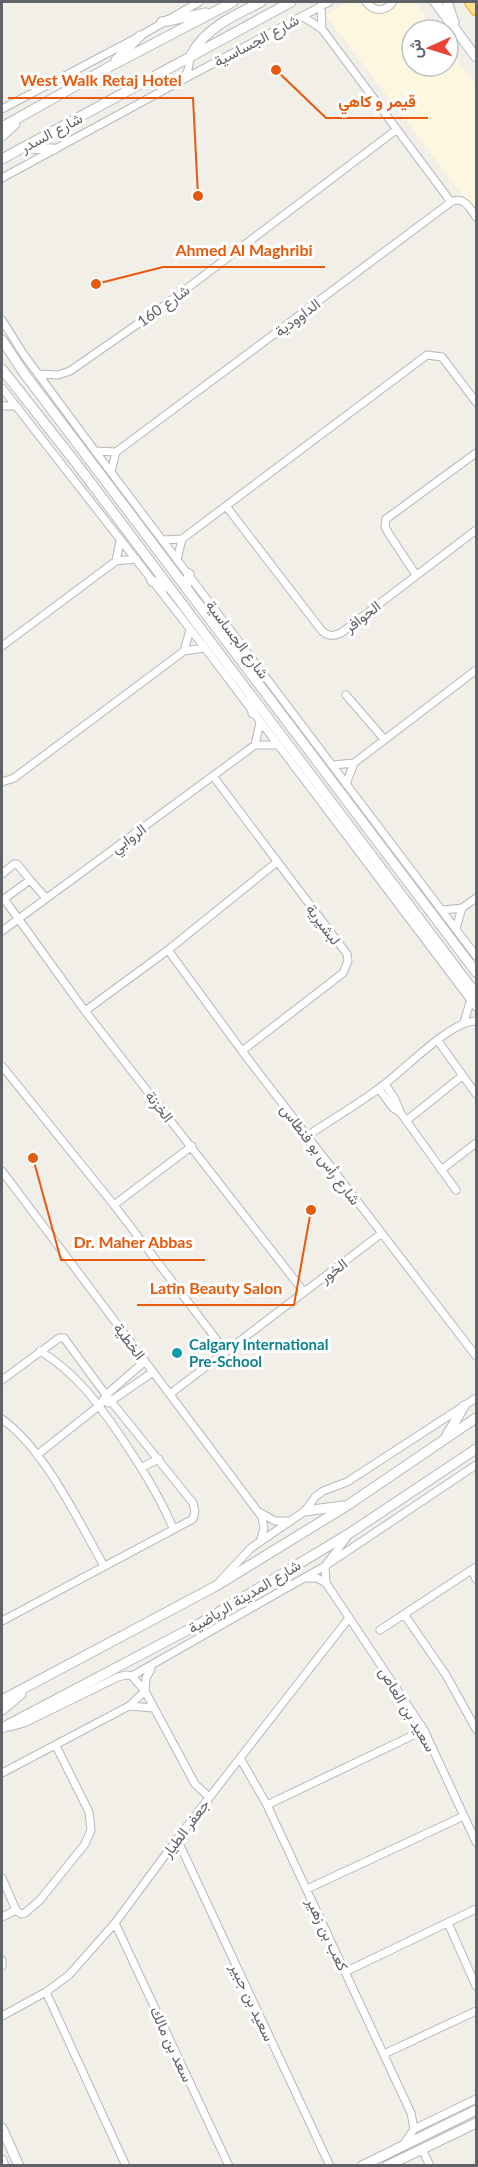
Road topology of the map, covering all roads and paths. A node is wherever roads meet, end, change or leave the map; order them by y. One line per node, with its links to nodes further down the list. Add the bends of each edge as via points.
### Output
1 (199, 2): 17 (street)
2 (233, 2): 13 (main road, شارع السدر)
3 (261, 2): 21 (main road, via 210,31)
4 (291, 2): 21 (main road, شارع السدر)
5 (329, 2): 11 (street, شارع الجساسية)
6 (366, 2): 7 (street, via 378,10)
7 (393, 2)
8 (435, 2): 15 (main road)
9 (447, 2): 16 (main road)
10 (471, 2): 12 (highway)
11 (321, 6): 14 (street, شارع الجساسية); 18 (street)
12 (477, 9)
13 (217, 10): 17 (main road); 23 (main road, شارع السدر)
14 (302, 16): 18 (street); 24 (street, شارع الجساسية)
15 (447, 18)
16 (453, 18)
17 (162, 22): 20 (street)
18 (322, 29): 28 (street)
19 (460, 35): 22 (main road)
20 (140, 36): 23 (main road); 25 (street)
21 (190, 57): 24 (street, شارع الجساسية); 30 (main road, شارع السدر)
22 (477, 57)
23 (109, 67): 26 (main road, شارع السدر)
24 (184, 79): 31 (street, شارع الجساسية)
25 (2, 109)
26 (31, 111): 27 (main road, شارع السدر); 29 (main road)
27 (2, 127)
28 (396, 130): 34 (street); 40 (street, شارع 160, via 165,305 70,371)
29 (2, 136)
30 (22, 148): 31 (main road); 32 (main road, شارع السدر)
31 (54, 149): 33 (street, شارع الجساسية)
32 (2, 159)
33 (2, 178)
34 (451, 202): 35 (street, via 464,201); 46 (street, الداوودية)
35 (477, 217)
36 (2, 320): 38 (street, شارع الجساسية)
37 (5, 345): 38 (main road); 51 (main road, شارع الجساسية)
38 (24, 355): 40 (street, شارع الجساسية)
39 (2, 369): 64 (main road, شارع الجساسية)
40 (38, 374): 45 (street, شارع الجساسية)
41 (2, 388): 44 (street, شارع الجساسية)
42 (477, 402): 49 (street, via 444,359 427,356)
43 (2, 406): 44 (street)
44 (16, 406): 56 (street, شارع الجساسية)
45 (95, 451): 46 (street); 48 (street, شارع الجساسية)
46 (116, 452): 48 (street)
47 (477, 453): 62 (street, via 386,519 385,527)
48 (111, 472): 50 (street, شارع الجساسية)
49 (226, 506): 55 (street); 62 (street, الحوافر, via 328,636 342,633)
50 (148, 520): 51 (main road); 54 (street, شارع الجساسية)
51 (136, 521): 65 (main road, شارع الجساسية)
52 (477, 530): 53 (street, الحوافر)
53 (470, 535): 57 (street); 62 (street, الحوافر)
54 (163, 540): 55 (street); 59 (street, شارع الجساسية)
55 (182, 540): 59 (street)
56 (120, 541): 58 (street, شارع الجساسية); 60 (street)
57 (477, 544)
58 (136, 559): 60 (street); 63 (street, شارع الجساسية)
59 (177, 560): 61 (street, شارع الجساسية)
60 (116, 561): 67 (street)
61 (189, 574): 65 (main road); 79 (street, شارع الجساسية)
62 (416, 575)
63 (152, 581): 64 (main road); 66 (street, شارع الجساسية)
64 (170, 588): 71 (main road, شارع الجساسية)
65 (186, 588): 78 (main road, شارع الجساسية)
66 (190, 630): 68 (street, شارع الجساسية); 69 (street)
67 (2, 646)
68 (205, 648): 69 (street); 73 (street, شارع الجساسية)
69 (184, 651): 85 (street, via 14,778)
70 (477, 670): 75 (street)
71 (251, 695): 73 (main road); 81 (main road, شارع الجساسية)
72 (346, 695): 75 (street)
73 (253, 713): 74 (street, شارع الجساسية)
74 (260, 722): 76 (street); 77 (street, شارع الجساسية)
75 (384, 740): 82 (street)
76 (255, 745): 77 (street); 84 (street, الروابي)
77 (277, 745): 80 (street, شارع الجساسية)
78 (307, 746): 79 (main road); 90 (main road, شارع الجساسية)
79 (319, 747): 83 (street, شارع الجساسية)
80 (286, 757): 81 (main road); 105 (street, شارع الجساسية)
81 (301, 761): 103 (main road, شارع الجساسية)
82 (354, 763): 83 (street); 86 (street)
83 (333, 765): 86 (street, شارع الجساسية)
84 (213, 776): 87 (street, لبشيرية); 93 (street, الروابي)
85 (2, 782)
86 (346, 784): 91 (street, شارع الجساسية)
87 (277, 862): 101 (street); 112 (street, لبشيرية, via 347,954 348,961 343,973)
88 (2, 873): 89 (street, via 17,864)
89 (30, 880): 92 (street); 93 (street)
90 (413, 887): 91 (main road); 102 (main road, شارع الجساسية)
91 (426, 889): 96 (street, شارع الجساسية)
92 (2, 898): 97 (street, الخزنة)
93 (46, 898): 97 (street, الروابي)
94 (477, 898): 95 (street)
95 (462, 908): 96 (street); 98 (street)
96 (442, 910): 98 (street, شارع الجساسية)
97 (18, 920): 99 (street, الروابي); 108 (street, الخزنة)
98 (456, 928): 100 (street, شارع الجساسية)
99 (2, 931)
100 (468, 945): 102 (main road)
101 (168, 950): 108 (street); 112 (street, شارع رأس بو فنطاس)
102 (472, 958): 104 (main road, شارع الجساسية)
103 (458, 970): 105 (main road); 106 (main road, شارع الجساسية)
104 (477, 972)
105 (462, 987): 106 (street, شارع الجساسية)
106 (474, 997): 107 (street, شارع الجساسية); 110 (street)
107 (477, 1007)
108 (85, 1011): 120 (street, الخزنة)
109 (477, 1021): 110 (street)
110 (464, 1023): 111 (street)
111 (438, 1041): 114 (street); 115 (street)
112 (242, 1052): 118 (street, شارع رأس بو فنطاس)
113 (2, 1066): 124 (street)
114 (462, 1076): 116 (street); 117 (street)
115 (382, 1086): 117 (street, via 393,1108); 118 (street)
116 (477, 1094)
117 (406, 1121): 121 (street)
118 (307, 1136): 125 (street, شارع رأس بو فنطاس)
119 (477, 1143): 121 (street)
120 (192, 1146): 124 (street); 126 (street, الخزنة)
121 (441, 1170): 123 (street)
122 (2, 1171): 130 (street, الخطية)
123 (456, 1190)
124 (114, 1204): 128 (street)
125 (382, 1233): 126 (street, الخور); 129 (street, شارع رأس بو فنطاس)
126 (304, 1292): 128 (street, الخور)
127 (40, 1351): 132 (street); 134 (street, via 64,1338); 137 (street, via 56,1360)
128 (226, 1352): 133 (street, الخور)
129 (477, 1356)
130 (145, 1361): 131 (street, الخطية); 134 (street)
131 (153, 1372): 133 (street, الخطية); 136 (street)
132 (2, 1380)
133 (170, 1394): 148 (street, الخطية)
134 (106, 1395): 136 (street); 137 (street)
135 (477, 1398): 138 (street, شارع المدينة الرياضية)
136 (112, 1402): 137 (street); 144 (street)
137 (100, 1405): 143 (street); 146 (street)
138 (464, 1406): 141 (main road); 149 (street, شارع المدينة الرياضية, via 347,1482 323,1491)
139 (477, 1418): 141 (main road, شارع المدينة الرياضية)
140 (2, 1419): 143 (street)
141 (444, 1440): 147 (main road, شارع المدينة الرياضية)
142 (477, 1449): 152 (main road, شارع المدينة الرياضية)
143 (38, 1455): 154 (street)
144 (159, 1459): 146 (street); 151 (street, via 195,1511 193,1519)
145 (477, 1465): 155 (street, شارع المدينة الرياضية)
146 (142, 1467): 151 (street)
147 (348, 1505): 149 (main road); 160 (main road, شارع المدينة الرياضية)
148 (257, 1511): 150 (street, via 275,1521); 153 (street, الخطية, via 264,1522)
149 (305, 1511): 150 (street, شارع المدينة الرياضية)
150 (290, 1521): 153 (street, شارع المدينة الرياضية)
151 (173, 1528): 154 (street)
152 (350, 1533): 155 (street); 173 (main road, شارع المدينة الرياضية, via 199,1624)
153 (261, 1539): 160 (street, شارع المدينة الرياضية)
154 (104, 1566): 163 (street)
155 (325, 1566): 158 (street, شارع المدينة الرياضية); 159 (street, سعيد بن العاص)
156 (474, 1569): 157 (street); 161 (street)
157 (477, 1579)
158 (299, 1580): 159 (street, via 312,1577); 165 (street, شارع المدينة الرياضية)
159 (326, 1583): 162 (street, سعيد بن العاص)
160 (216, 1586): 167 (main road, شارع المدينة الرياضية)
161 (404, 1614): 164 (street); 174 (street, via 446,1674)
162 (349, 1618): 175 (street, سعيد بن العاص); 177 (street, جعفر الطيار)
163 (2, 1621)
164 (380, 1630)
165 (154, 1665): 166 (street, شارع المدينة الرياضية); 168 (street, via 146,1678)
166 (132, 1676): 168 (street); 173 (street, شارع المدينة الرياضية, via 118,1677 24,1723)
167 (29, 1687): 169 (main road, شارع المدينة الرياضية); 172 (main road)
168 (145, 1690): 170 (street); 171 (street)
169 (2, 1700)
170 (129, 1706): 171 (street); 176 (street)
171 (154, 1708): 179 (street, via 195,1784)
172 (2, 1710)
173 (2, 1728)
174 (477, 1729)
175 (424, 1730): 180 (street); 181 (street, سعيد بن العاص)
176 (56, 1746): 178 (street); 187 (street, via 89,1812 91,1830 30,1911 21,1914)
177 (240, 1758): 179 (street, جعفر الطيار); 180 (street, كعب بن زهير)
178 (2, 1773)
179 (209, 1797): 182 (street, جعفر الطيار)
180 (267, 1805): 185 (street, كعب بن زهير)
181 (464, 1816): 183 (street, سعيد بن العاص); 185 (street)
182 (177, 1839): 189 (street, جعفر الطيار); 213 (street, سعيد بن جبير)
183 (477, 1842)
184 (2, 1878): 187 (street)
185 (307, 1889): 193 (street, كعب بن زهير)
186 (477, 1909): 190 (street)
187 (16, 1910): 188 (street)
188 (2, 1917)
189 (115, 1923): 195 (street, جعفر الطيار, via 69,1976); 212 (street, سعد بن مالك)
190 (447, 1923): 193 (street); 194 (street)
191 (2, 1960): 192 (street)
192 (2, 1966)
193 (345, 1972): 198 (street, كعب بن زهير)
194 (477, 1986)
195 (46, 1992): 197 (street, جعفر الطيار); 211 (street)
196 (477, 2011): 198 (street)
197 (2, 2016)
198 (384, 2054): 201 (street, كعب بن زهير)
199 (477, 2099): 202 (street)
200 (477, 2110): 206 (main road)
201 (411, 2113): 202 (street); 205 (street, كعب بن زهير)
202 (426, 2123): 205 (street)
203 (477, 2124): 207 (main road)
204 (2, 2128): 210 (main road)
205 (414, 2129): 206 (street)
206 (404, 2144): 214 (main road)
207 (422, 2149): 215 (main road); 216 (street)
208 (2, 2160): 209 (main road)
209 (4, 2166)
210 (19, 2166)
211 (126, 2166)
212 (229, 2166)
213 (330, 2166)
214 (362, 2166)
215 (387, 2166)
216 (430, 2166)

